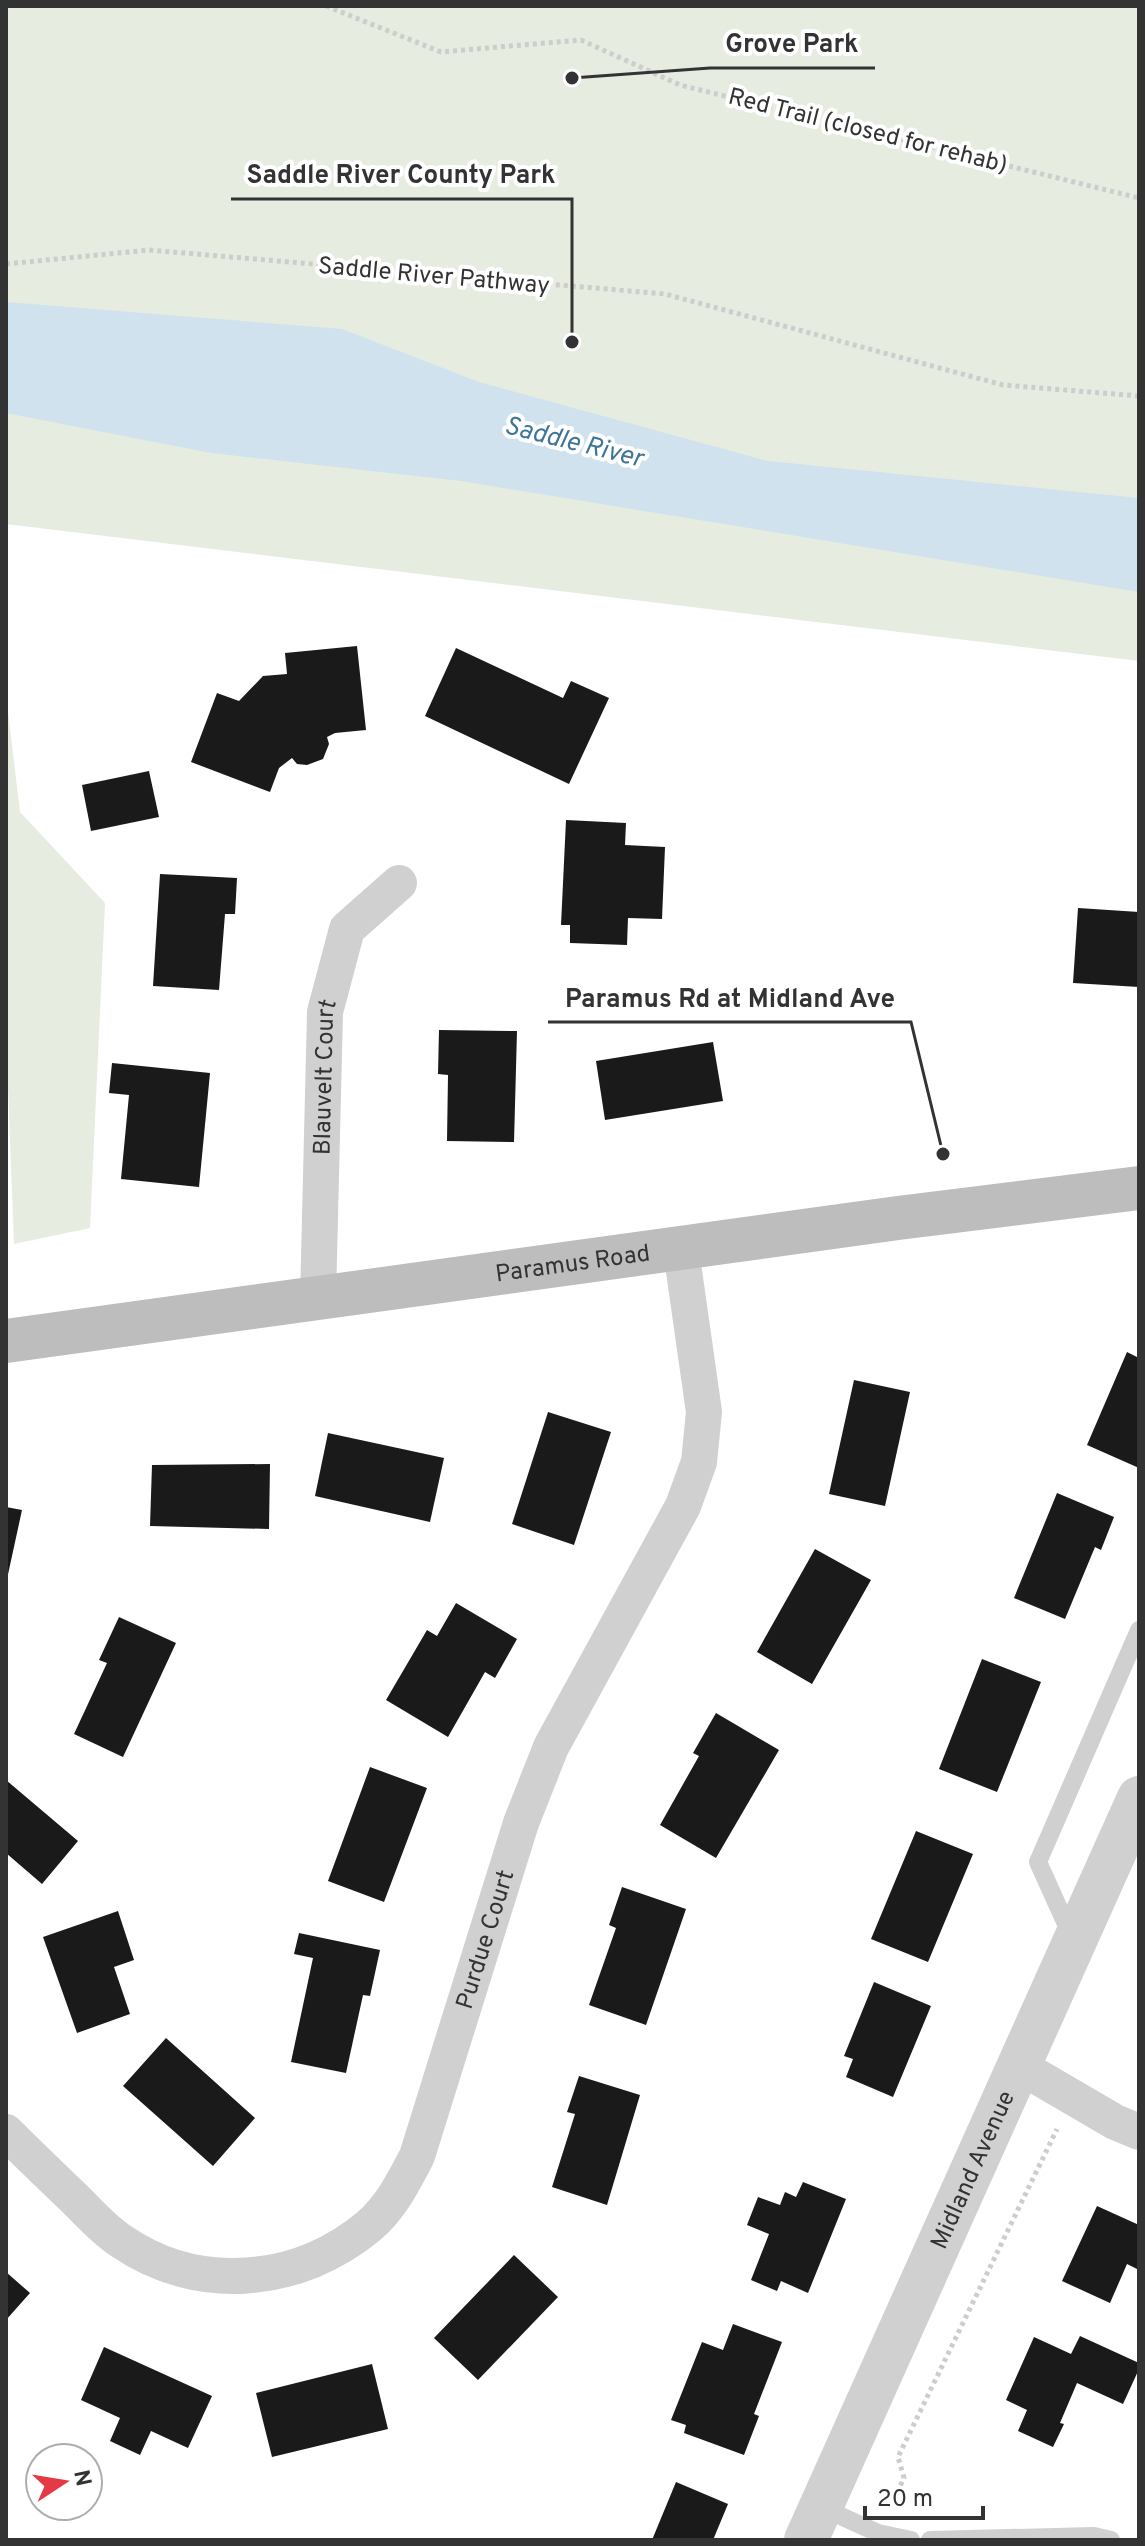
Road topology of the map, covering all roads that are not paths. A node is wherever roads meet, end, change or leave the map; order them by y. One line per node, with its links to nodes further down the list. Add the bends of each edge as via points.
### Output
1 (399, 883): 4 (street, Blauvelt Court, via 347,929 325,1012)
2 (1139, 1188): 3 (main road, Paramus Road)
3 (681, 1250): 4 (main road, Paramus Road); 10 (street, Purdue Court, via 704,1412 699,1462 683,1506 551,1747 521,1823 417,2156 398,2193 371,2224 335,2250 253,2277 207,2275 164,2264 122,2242)
4 (318, 1299): 5 (main road, Paramus Road)
5 (6, 1341)
6 (1139, 1630): 8 (lane, via 1038,1862)
7 (1139, 1798): 8 (street, Midland Avenue)
8 (1074, 1940): 9 (street, Midland Avenue)
9 (1019, 2066): 11 (street); 12 (street, Midland Avenue)
10 (6, 2132)
11 (1139, 2132)
12 (813, 2524): 13 (lane)
13 (911, 2540)
14 (930, 2540): 15 (lane)
15 (1111, 2540)

